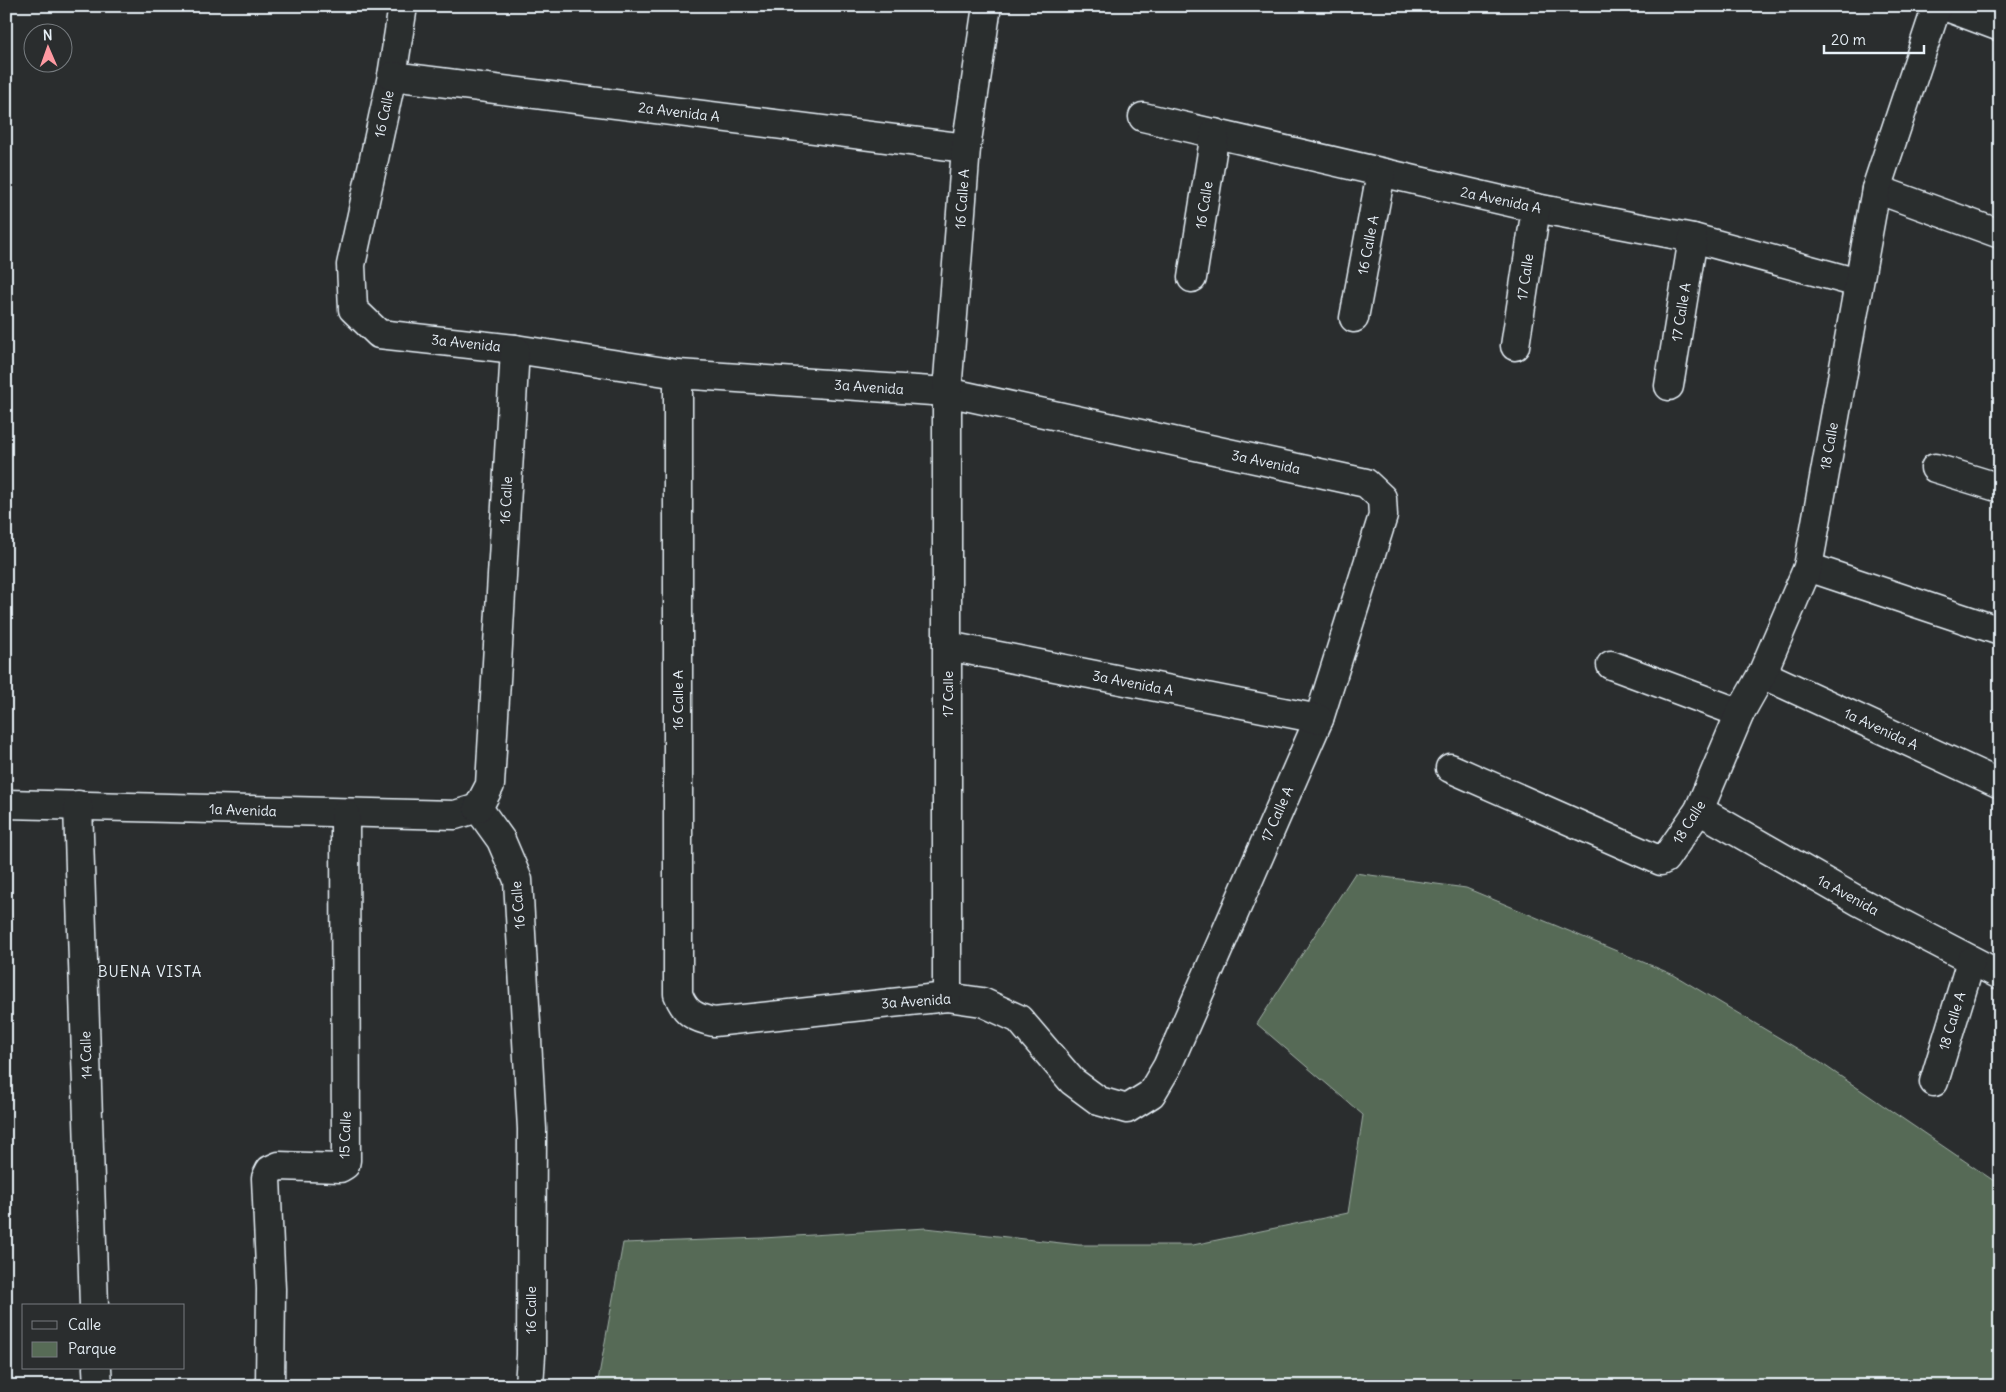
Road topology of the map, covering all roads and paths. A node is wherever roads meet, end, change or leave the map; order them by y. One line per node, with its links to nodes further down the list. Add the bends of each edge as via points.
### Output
1 (403, 6): 6 (street, 16 Calle)
2 (987, 6): 9 (street, 16 Calle A)
3 (1937, 6): 11 (street, 18 Calle)
4 (1944, 6): 5 (street)
5 (2000, 28)
6 (392, 76): 9 (street, 2a Avenida A); 17 (street, 16 Calle, via 351,265)
7 (1143, 117): 8 (street, 2a Avenida A)
8 (1215, 133): 10 (street, 2a Avenida A); 15 (street, 16 Calle)
9 (966, 148): 23 (street, 16 Calle A)
10 (1381, 173): 12 (street, 2a Avenida A); 18 (street, 16 Calle A)
11 (1876, 189): 13 (street); 16 (street, 18 Calle)
12 (1536, 208): 14 (street, 2a Avenida A); 19 (street, 17 Calle)
13 (2000, 234)
14 (1693, 238): 16 (street, 2a Avenida A); 22 (street, 17 Calle A)
15 (1192, 278)
16 (1858, 283): 27 (street, 18 Calle)
17 (352, 309): 20 (street, 3a Avenida, via 379,334)
18 (1354, 318)
19 (1515, 346)
20 (515, 349): 21 (street, 3a Avenida); 38 (street, 16 Calle, via 490,785)
21 (678, 374): 23 (street, 3a Avenida); 44 (street, 16 Calle A, via 678,994 683,1008)
22 (1669, 386)
23 (947, 392): 26 (street, 3a Avenida, via 1366,483); 29 (street, 17 Calle)
24 (1935, 468): 25 (street)
25 (2000, 488)
26 (1382, 498): 33 (street, 17 Calle A, via 1383,516)
27 (1808, 567): 28 (street); 31 (street, 18 Calle)
28 (2000, 631)
29 (948, 646): 33 (street, 3a Avenida A); 43 (street, 17 Calle)
30 (1611, 665): 32 (street)
31 (1762, 674): 32 (street, 18 Calle); 35 (street, 1a Avenida A)
32 (1740, 713): 39 (street, 18 Calle)
33 (1319, 719): 46 (street, 17 Calle A, via 1166,1067 1151,1094)
34 (1450, 768): 39 (street, 18 Calle, via 1661,861)
35 (2000, 784)
36 (6, 804): 37 (street, 1a Avenida)
37 (78, 805): 40 (street, 1a Avenida); 47 (street, 14 Calle)
38 (478, 808): 40 (street, 1a Avenida, via 455,815); 51 (street, 16 Calle, via 501,840 518,880 532,1129 532,1356)
39 (1699, 810): 41 (street, 1a Avenida)
40 (345, 812): 50 (street, 15 Calle, via 346,1160 340,1168 279,1166 270,1170 266,1178 271,1289)
41 (1971, 961): 42 (street, 1a Avenida); 45 (street, 18 Calle A)
42 (2000, 975)
43 (947, 997): 44 (street, 3a Avenida, via 714,1022); 46 (street, 3a Avenida, via 982,1002 1019,1019 1072,1081 1099,1101)
44 (696, 1018)
45 (1934, 1082)
46 (1127, 1108)
47 (94, 1304)
48 (97, 1370): 49 (street)
49 (98, 1386)
50 (270, 1386)
51 (529, 1386)

